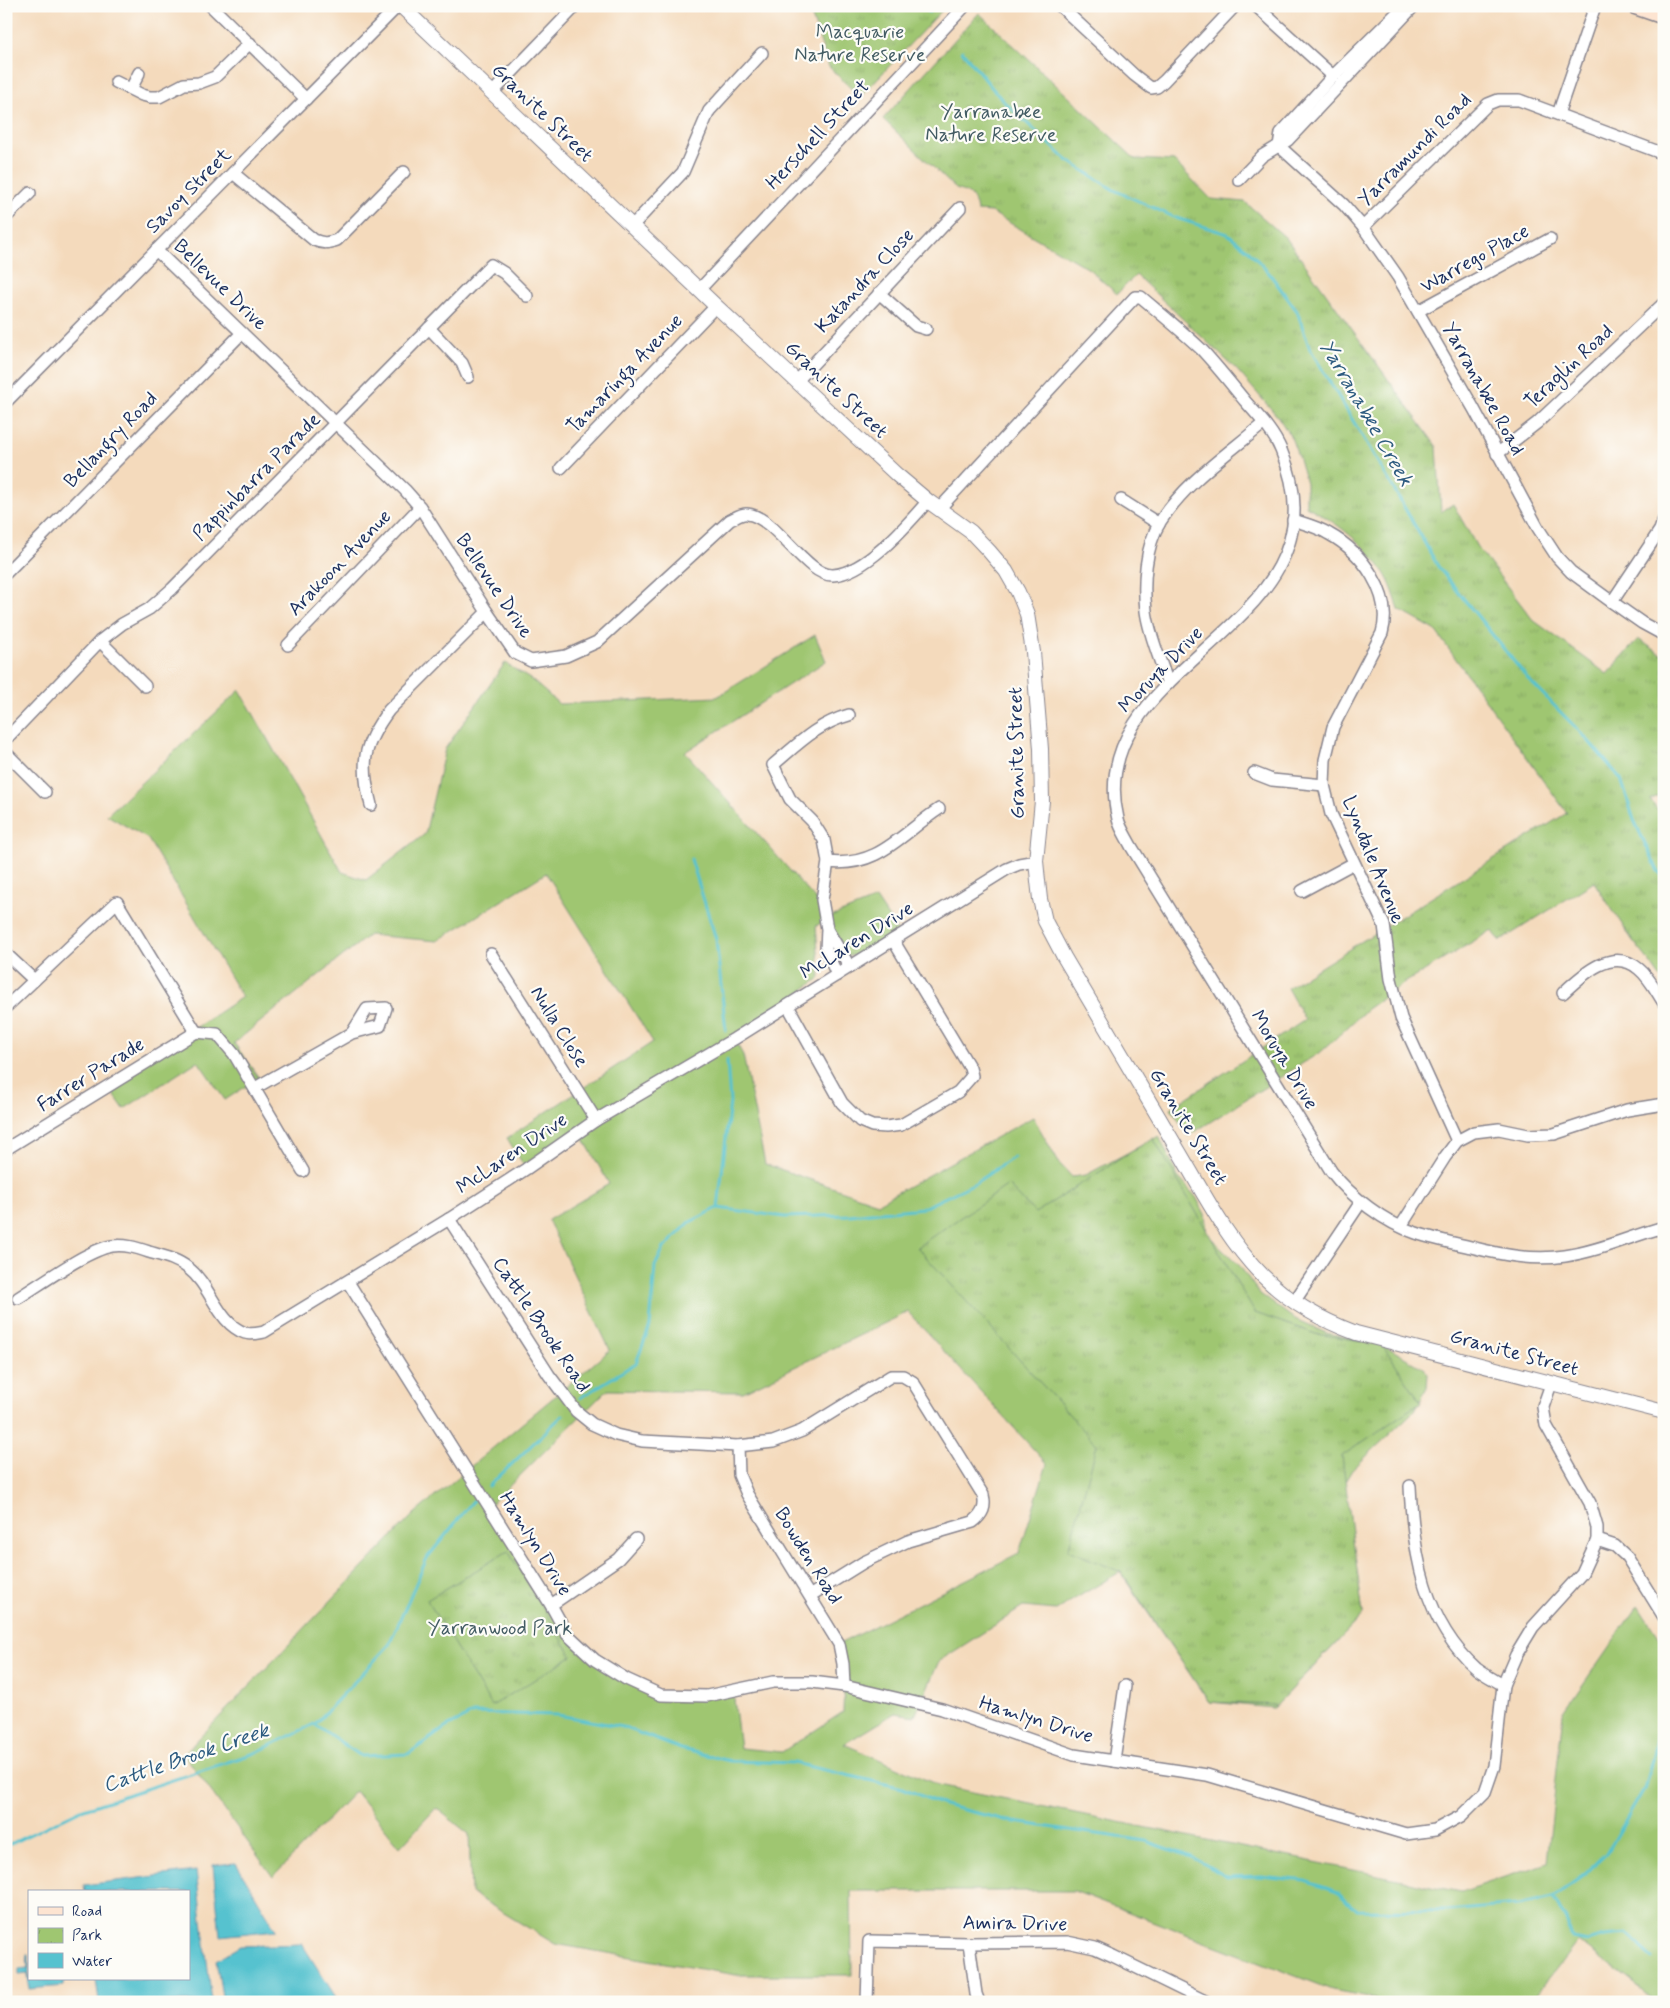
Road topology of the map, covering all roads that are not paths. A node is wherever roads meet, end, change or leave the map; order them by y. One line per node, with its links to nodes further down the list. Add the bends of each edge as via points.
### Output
1 (211, 6): 13 (street)
2 (576, 6): 19 (street)
3 (965, 6): 34 (street, Herschell Street)
4 (1060, 6): 5 (street, via 1151,88 1164,81)
5 (1235, 6)
6 (1256, 6): 16 (street)
7 (1404, 6): 16 (street)
8 (1414, 6): 22 (street)
9 (1595, 6): 21 (street)
10 (1635, 6): 12 (main road)
11 (406, 8): 19 (street, Granite Street); 20 (street, Savoy Street)
12 (1664, 16)
13 (250, 43): 18 (street, via 223,71 209,80 184,84 159,97); 20 (street)
14 (762, 53): 30 (street, via 708,111 684,172)
15 (139, 73): 18 (street)
16 (1333, 76): 22 (street, via 1281,133)
17 (116, 82): 18 (street)
18 (131, 89)
19 (492, 93): 30 (street, Granite Street)
20 (306, 99): 25 (street, Savoy Street)
21 (1558, 114): 23 (street, Yarramundi Road); 31 (street, Yarramundi Road, via 1519,100 1498,100 1488,104)
22 (1279, 146): 26 (street, via 1262,156); 31 (street, Yarranabee Road, via 1344,205)
23 (1664, 154)
24 (404, 172): 25 (street, via 337,240 328,243 314,240)
25 (233, 173): 33 (street, Savoy Street)
26 (1239, 180)
27 (30, 193): 29 (street)
28 (960, 208): 35 (street, Katandra Close)
29 (6, 217)
30 (632, 226): 34 (street, Granite Street)
31 (1363, 227): 39 (street, Yarranabee Road)
32 (1550, 239): 39 (street, Warrego Place)
33 (156, 250): 42 (street, Bellevue Drive); 45 (street, Savoy Street)
34 (699, 290): 38 (street, Granite Street)
35 (879, 293): 41 (street, via 916,326); 44 (street, Katandra Close)
36 (527, 296): 40 (street, Pappinbarra Parade, via 491,265)
37 (1664, 303): 48 (street, Teraglin Road, via 1537,423)
38 (716, 306): 44 (street, Granite Street); 49 (street, Tamaringa Avenue)
39 (1418, 311): 48 (street, Yarranabee Road)
40 (429, 328): 43 (street, via 462,362); 46 (street, Pappinbarra Parade)
41 (926, 329)
42 (242, 333): 46 (street, Bellevue Drive); 58 (street, Bellangry Road)
43 (468, 377)
44 (797, 381): 50 (street, Granite Street)
45 (6, 402)
46 (336, 423): 53 (street, Bellevue Drive); 62 (street, Pappinbarra Parade, via 172,589)
47 (1264, 423): 52 (street, Moruya Drive, via 1201,349 1141,296 1135,297); 56 (street, Moruya Drive, via 1280,448 1288,471); 57 (street, via 1191,485)
48 (1497, 454): 59 (street, Yarranabee Road, via 1557,557 1571,572)
49 (561, 468)
50 (916, 491): 52 (street, Granite Street); 54 (street)
51 (1121, 500): 57 (street)
52 (933, 505): 54 (street, Bellevue Drive); 74 (street, Granite Street, via 990,550 1018,592 1027,614 1034,652 1041,749 1042,801)
53 (420, 507): 60 (street, Bellevue Drive); 63 (street, Arakoon Avenue)
54 (915, 515): 60 (street, Bellevue Drive, via 879,552 848,571 832,575 816,569 759,517 746,513 730,520 598,642 566,656 531,661 515,653)
55 (1664, 519): 59 (street)
56 (1293, 520): 64 (street, Moruya Drive, via 1289,542 1267,588); 70 (street, Lyndale Avenue, via 1330,534 1356,554 1381,593 1385,611 1382,633 1333,728 1325,760)
57 (1159, 524): 64 (street, via 1146,568 1146,613)
58 (6, 574)
59 (1612, 602): 61 (street, Yarranabee Road)
60 (487, 612): 72 (street, via 389,710 377,727 364,763)
61 (1664, 635)
62 (100, 641): 65 (street); 67 (street, Pappinbarra Parade)
63 (288, 645)
64 (1168, 684): 97 (street, Moruya Drive, via 1144,709 1118,754 1114,794 1118,821 1313,1143 1341,1185)
65 (145, 686)
66 (849, 715): 75 (street, via 831,720 814,731 772,765 790,799 824,840)
67 (6, 739)
68 (6, 754): 71 (street)
69 (1254, 773): 70 (street, via 1272,780)
70 (1324, 785): 76 (street, Lyndale Avenue, via 1331,814)
71 (46, 792)
72 (371, 805)
73 (939, 809): 75 (street, via 895,844 868,859 844,864)
74 (1036, 861): 79 (street, McLaren Drive, via 1007,869); 103 (street, Granite Street, via 1045,921 1064,957 1209,1202 1262,1275)
75 (828, 862): 78 (street, via 822,900)
76 (1354, 863): 77 (street); 94 (street, Lyndale Avenue, via 1384,925 1391,979 1401,1018)
77 (1302, 891)
78 (827, 929): 82 (street); 83 (street, via 826,950)
79 (893, 940): 82 (street, McLaren Drive); 87 (street, via 970,1068 972,1076 958,1092 901,1125 872,1126 860,1121 842,1103)
80 (6, 954): 84 (street)
81 (490, 954): 93 (street, Nulla Close)
82 (850, 967): 83 (street, McLaren Drive)
83 (837, 975): 87 (street, McLaren Drive)
84 (34, 980): 88 (street); 89 (street, via 116,902)
85 (1563, 994): 86 (street, via 1596,965 1630,962 1640,969)
86 (1664, 1003)
87 (788, 1006): 93 (street, McLaren Drive)
88 (6, 1007)
89 (196, 1032): 91 (street, via 217,1034); 95 (street, Farrer Parade)
90 (352, 1033): 91 (street)
91 (255, 1088): 96 (street)
92 (1664, 1104): 94 (street, via 1626,1110 1554,1134 1485,1129)
93 (596, 1120): 98 (street, McLaren Drive)
94 (1458, 1141): 99 (street, via 1444,1157)
95 (6, 1149)
96 (303, 1170)
97 (1361, 1202): 99 (street, Moruya Drive); 103 (street)
98 (449, 1219): 101 (street, McLaren Drive); 106 (street, Cattle Brook Road, via 549,1376 576,1411 592,1424 616,1435 642,1441)
99 (1401, 1226): 100 (street, Moruya Drive, via 1429,1237 1513,1256 1538,1258 1598,1250)
100 (1664, 1227)
101 (348, 1282): 102 (street, McLaren Drive, via 264,1332 247,1334 234,1327 222,1314 203,1282 189,1268 174,1259 131,1246 112,1246 93,1252); 111 (street, Hamlyn Drive)
102 (18, 1298)
103 (1294, 1302): 104 (street, Granite Street, via 1322,1319 1356,1332)
104 (1551, 1384): 105 (street, Granite Street); 109 (street, Hamlyn Drive, via 1543,1407 1546,1425 1595,1514)
105 (1664, 1412)
106 (738, 1446): 110 (street, Bowden Road, via 739,1475 747,1494); 110 (street, Cattle Brook Road, via 773,1442 802,1431 891,1376 903,1376 913,1382 984,1495 982,1515 973,1522 908,1541 864,1562)
107 (1410, 1486): 113 (street, via 1418,1566 1433,1611 1456,1648 1479,1670)
108 (636, 1539): 111 (street, via 618,1559)
109 (1597, 1540): 112 (street, via 1615,1546 1627,1557); 113 (street, Hamlyn Drive, via 1582,1573 1533,1627)
110 (811, 1595): 114 (street, Bowden Road, via 839,1644)
111 (551, 1605): 114 (street, Hamlyn Drive, via 568,1634 595,1660 661,1695 708,1696 773,1682)
112 (1664, 1617)
113 (1503, 1685): 116 (street, Hamlyn Drive, via 1494,1766 1486,1792 1461,1816 1435,1830 1406,1834 1207,1775)
114 (844, 1686): 116 (street, Hamlyn Drive, via 942,1709 1074,1755)
115 (1125, 1686): 116 (street)
116 (1114, 1761)
117 (969, 1943): 118 (street, Amira Drive, via 869,1941); 119 (street); 120 (street, Amira Drive, via 1044,1941 1082,1945)
118 (867, 2002)
119 (979, 2002)
120 (1207, 2002)

